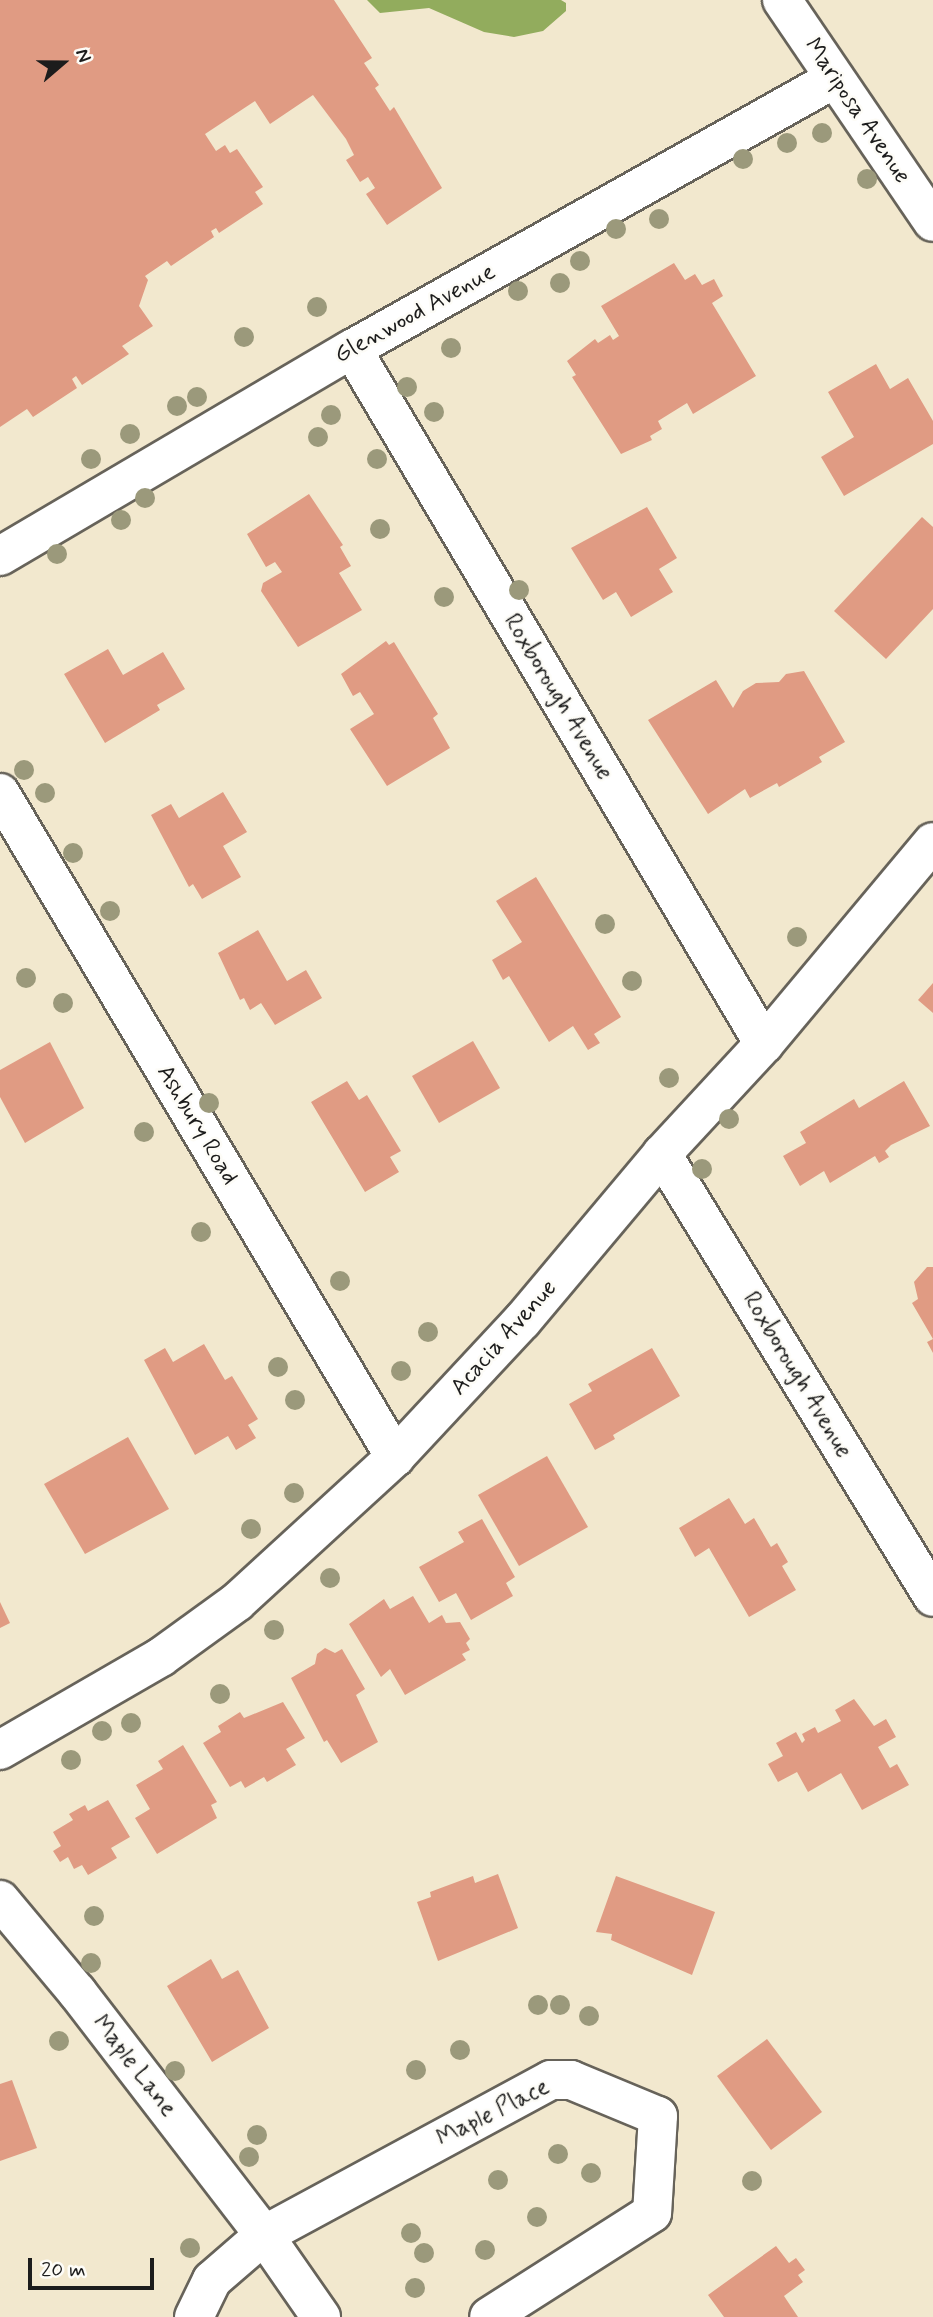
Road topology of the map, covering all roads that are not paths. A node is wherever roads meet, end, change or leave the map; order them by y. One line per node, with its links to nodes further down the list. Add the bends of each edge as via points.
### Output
1 (782, 0): 2 (street, Mariposa Avenue)
2 (834, 79): 3 (street, Mariposa Avenue); 4 (street, Glenwood Avenue)
3 (933, 222)
4 (352, 349): 5 (street, Glenwood Avenue); 8 (street, Roxborough Avenue)
5 (0, 556)
6 (0, 793): 10 (street, Ashbury Road)
7 (933, 842): 8 (street, Acacia Avenue)
8 (764, 1044): 9 (street, Acacia Avenue)
9 (662, 1154): 10 (street, Acacia Avenue, via 522,1321); 11 (street, Roxborough Avenue)
10 (395, 1457): 12 (street, Acacia Avenue, via 237,1602 161,1657)
11 (933, 1597)
12 (0, 1750)
13 (0, 1900): 14 (street, Maple Lane, via 77,1992)
14 (264, 2235): 15 (street, via 212,2280); 16 (street, Maple Lane); 17 (street, Maple Place, via 551,2080 571,2080 658,2116 652,2213)
15 (194, 2317)
16 (321, 2317)
17 (489, 2317)

